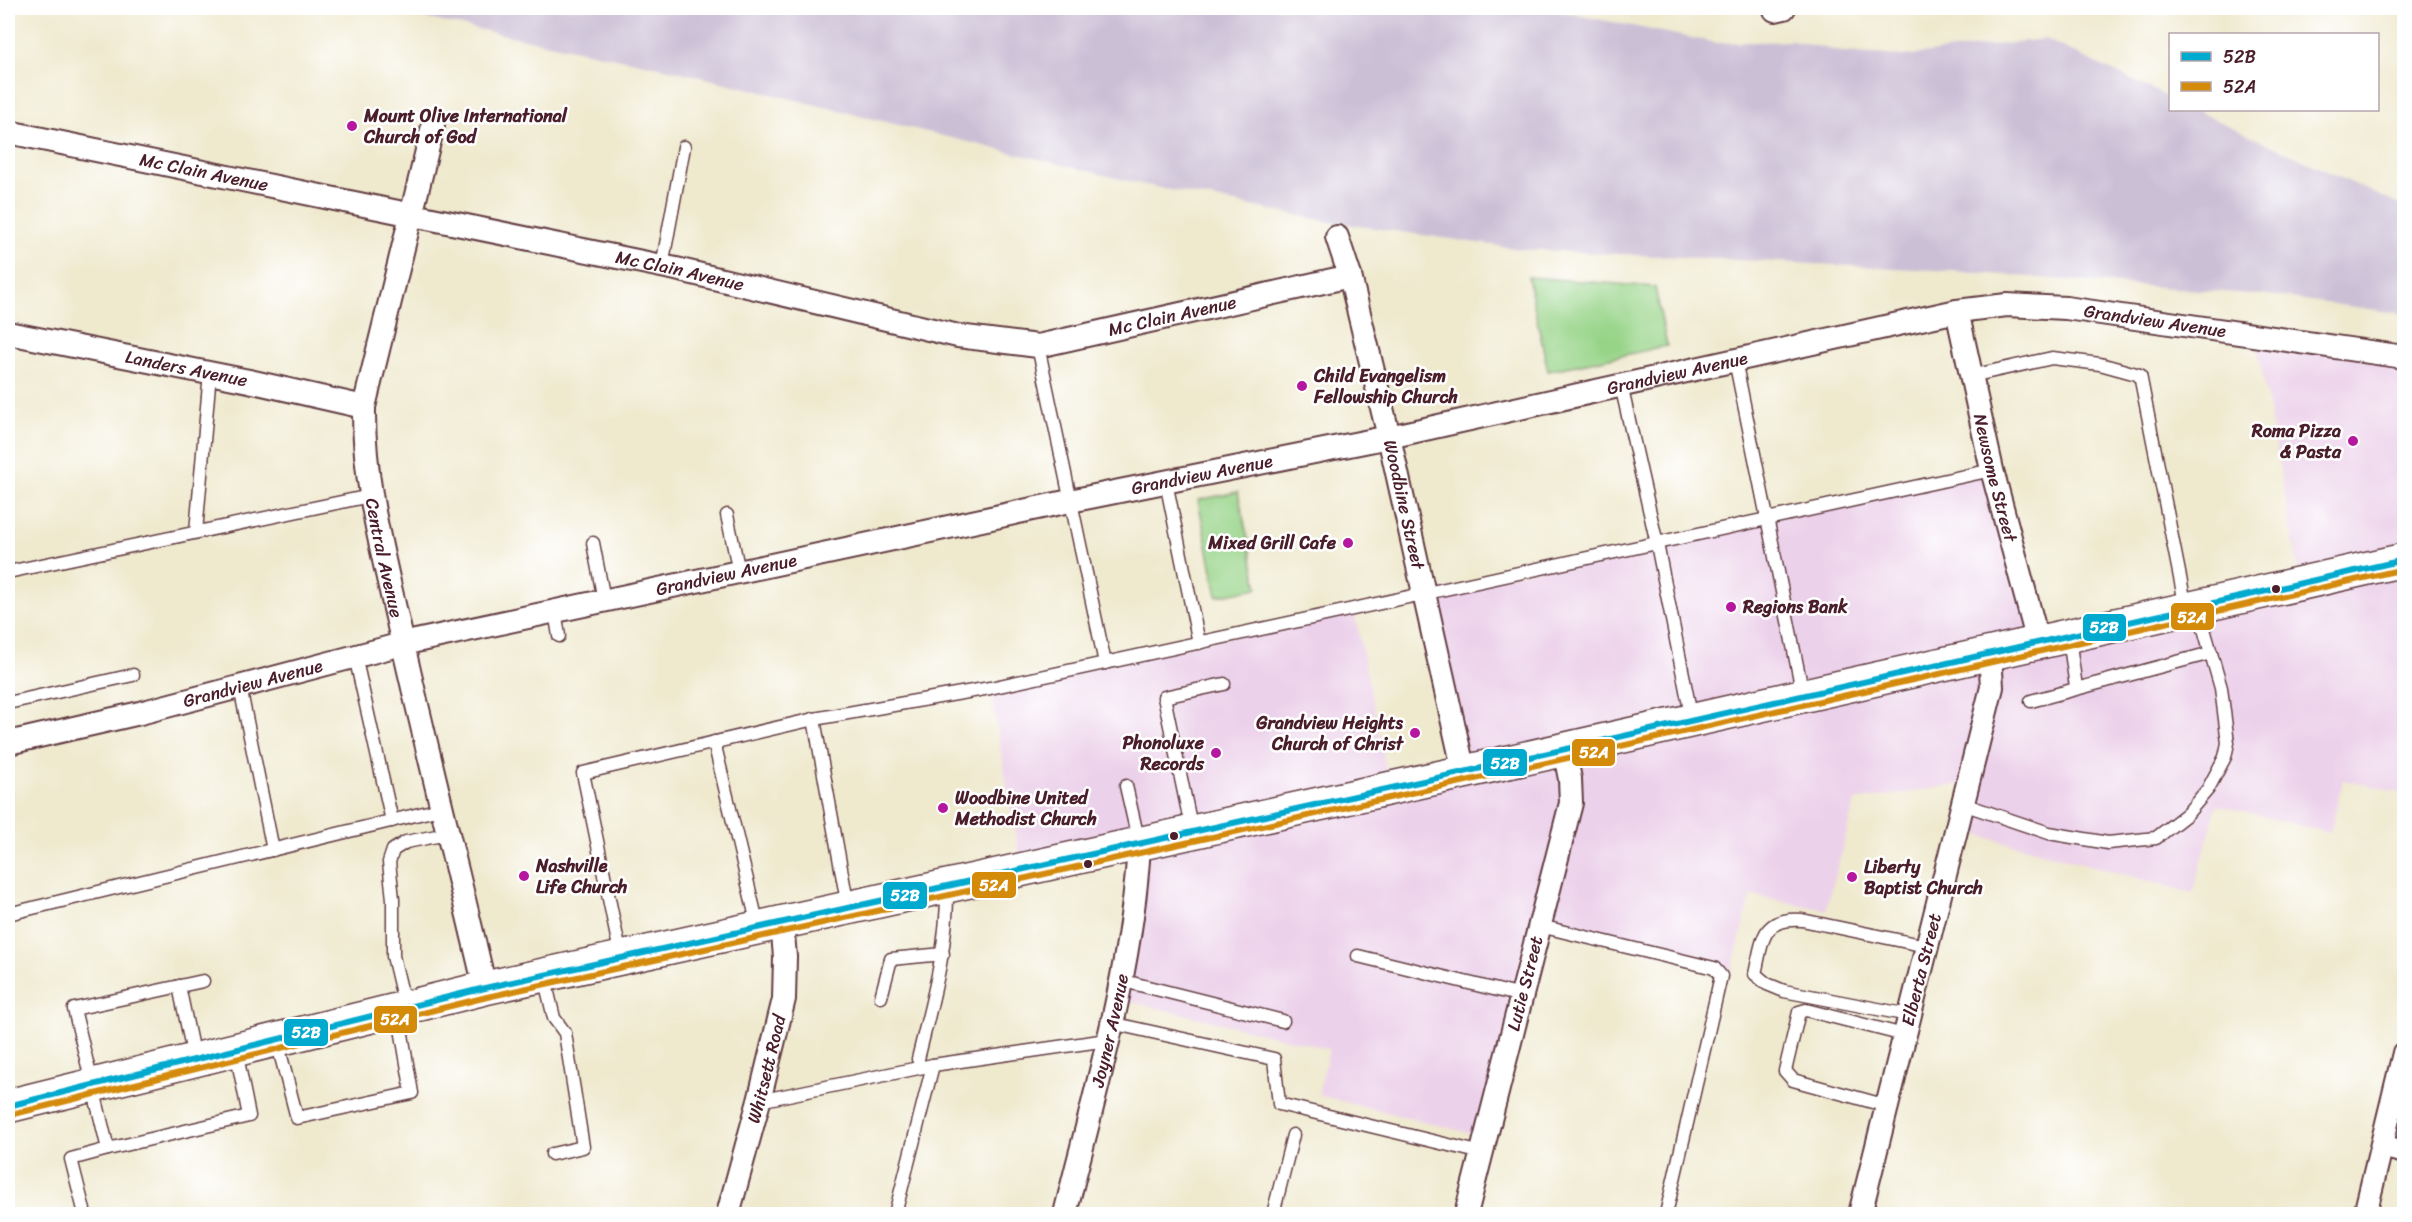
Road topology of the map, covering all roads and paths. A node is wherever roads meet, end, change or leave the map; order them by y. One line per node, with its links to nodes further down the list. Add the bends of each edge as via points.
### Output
1 (433, 126): 4 (street, Central Avenue)
2 (8, 132): 4 (street, Mc Clain Avenue)
3 (684, 147): 6 (lane)
4 (410, 213): 6 (street, Mc Clain Avenue); 16 (street, Central Avenue)
5 (1337, 237): 7 (street, Woodbine Street)
6 (662, 266): 10 (street, Mc Clain Avenue, via 958,336)
7 (1350, 276): 10 (street, Mc Clain Avenue); 17 (street, Woodbine Street)
8 (1957, 311): 11 (street, Grandview Avenue, via 2007,305 2066,308); 12 (street, Grandview Avenue); 14 (street, Newsome Street)
9 (8, 333): 13 (street, Landers Avenue)
10 (1038, 346): 21 (lane)
11 (2404, 357)
12 (1735, 360): 15 (street, Grandview Avenue); 23 (lane)
13 (210, 373): 16 (street, Landers Avenue); 24 (lane)
14 (1971, 376): 18 (street, Newsome Street); 32 (lane, via 2052,358 2100,364 2140,375)
15 (1621, 385): 17 (street, Grandview Avenue); 26 (lane)
16 (364, 407): 20 (street, Central Avenue, via 363,445)
17 (1389, 437): 19 (street, Grandview Avenue); 30 (street, Woodbine Street)
18 (1992, 470): 23 (lane); 35 (street, Newsome Street)
19 (1166, 482): 21 (street, Grandview Avenue); 36 (lane)
20 (370, 496): 24 (lane); 37 (street, Central Avenue)
21 (1070, 501): 29 (street, Grandview Avenue); 41 (lane)
22 (727, 514): 29 (lane)
23 (1769, 519): 26 (lane); 46 (lane)
24 (196, 532): 28 (lane)
25 (593, 543): 31 (lane)
26 (1657, 544): 30 (lane); 50 (lane)
27 (2404, 560): 32 (main road)
28 (8, 572)
29 (739, 572): 31 (street, Grandview Avenue)
30 (1424, 594): 36 (lane); 54 (street, Woodbine Street)
31 (604, 600): 33 (street, Grandview Avenue)
32 (2192, 608): 35 (main road); 38 (lane)
33 (555, 611): 34 (lane); 37 (street, Grandview Avenue)
34 (559, 636)
35 (2053, 639): 39 (main road); 45 (lane)
36 (1200, 643): 41 (lane)
37 (402, 644): 40 (street, Grandview Avenue); 57 (street, Central Avenue)
38 (2211, 653): 45 (lane); 56 (lane, via 2221,688 2228,743 2224,757 2208,789 2187,814 2156,838 2108,843 2049,833)
39 (1990, 654): 46 (main road); 56 (street, Elberta Street, via 1992,687)
40 (355, 656): 44 (street, Grandview Avenue); 58 (lane)
41 (1105, 663): 49 (lane)
42 (133, 675): 48 (lane)
43 (1224, 684): 59 (lane, via 1164,697)
44 (240, 687): 52 (street, Grandview Avenue); 62 (lane)
45 (2076, 687): 47 (lane)
46 (1804, 696): 50 (main road)
47 (2031, 700)
48 (8, 703)
49 (814, 719): 51 (lane); 64 (lane)
50 (1693, 721): 53 (main road)
51 (714, 742): 66 (lane); 71 (lane, via 583,773)
52 (8, 744)
53 (1564, 749): 54 (main road); 67 (street, Lutie Street, via 1571,802)
54 (1464, 772): 59 (main road)
55 (1126, 786): 61 (lane)
56 (1963, 804): 68 (street, Elberta Street)
57 (441, 809): 58 (lane); 60 (street, Central Avenue)
58 (392, 821): 62 (lane)
59 (1193, 832): 61 (main road)
60 (447, 834): 76 (street, Central Avenue); 79 (lane, via 406,842 393,850 389,862 393,956)
61 (1139, 844): 63 (main road); 73 (street, Joyner Avenue)
62 (273, 850): 65 (lane)
63 (946, 886): 64 (main road); 69 (lane, via 948,920)
64 (849, 908): 66 (main road)
65 (8, 914)
66 (770, 925): 71 (main road); 90 (street, Whitsett Road, via 785,957 784,999)
67 (1540, 926): 77 (street, Lutie Street); 105 (lane, via 1714,968 1720,976)
68 (1926, 946): 81 (street, Elberta Street); 81 (lane, via 1802,920 1774,922 1765,932 1755,974 1767,984)
69 (943, 954): 78 (lane, via 891,959); 86 (lane)
70 (1358, 956): 77 (lane)
71 (621, 958): 72 (main road)
72 (544, 975): 76 (main road); 98 (lane, via 554,1018 565,1034 583,1147)
73 (1120, 980): 80 (lane); 82 (street, Joyner Avenue)
74 (203, 981): 75 (lane)
75 (179, 986): 87 (lane); 89 (lane, via 74,1009)
76 (485, 988): 79 (main road)
77 (1522, 996): 97 (street, Lutie Street)
78 (881, 997)
79 (402, 1009): 83 (main road); 83 (lane, via 412,1093 297,1118)
80 (1283, 1021)
81 (1907, 1025): 91 (street, Elberta Street); 91 (lane, via 1806,1010 1799,1012 1796,1024 1785,1071 1793,1080)
82 (1109, 1032): 88 (lane); 97 (lane, via 1274,1059 1279,1104); 102 (street, Joyner Avenue)
83 (277, 1040): 84 (main road)
84 (236, 1050): 87 (main road); 95 (lane, via 249,1116)
85 (2404, 1053): 94 (street)
86 (918, 1059)
87 (194, 1061): 89 (main road)
88 (933, 1065): 90 (lane); 101 (lane)
89 (93, 1085): 92 (main road); 95 (lane)
90 (759, 1101): 100 (street, Whitsett Road)
91 (1887, 1106): 106 (street, Elberta Street)
92 (8, 1107)
93 (1293, 1135): 103 (lane)
94 (2382, 1146): 96 (street); 107 (street)
95 (108, 1149): 99 (lane, via 71,1159)
96 (2404, 1152)
97 (1482, 1153): 104 (street, Lutie Street)
98 (552, 1154)
99 (85, 1215)
100 (728, 1215)
101 (895, 1215)
102 (1065, 1215)
103 (1273, 1215)
104 (1466, 1215)
105 (1666, 1215)
106 (1860, 1215)
107 (2365, 1215)

